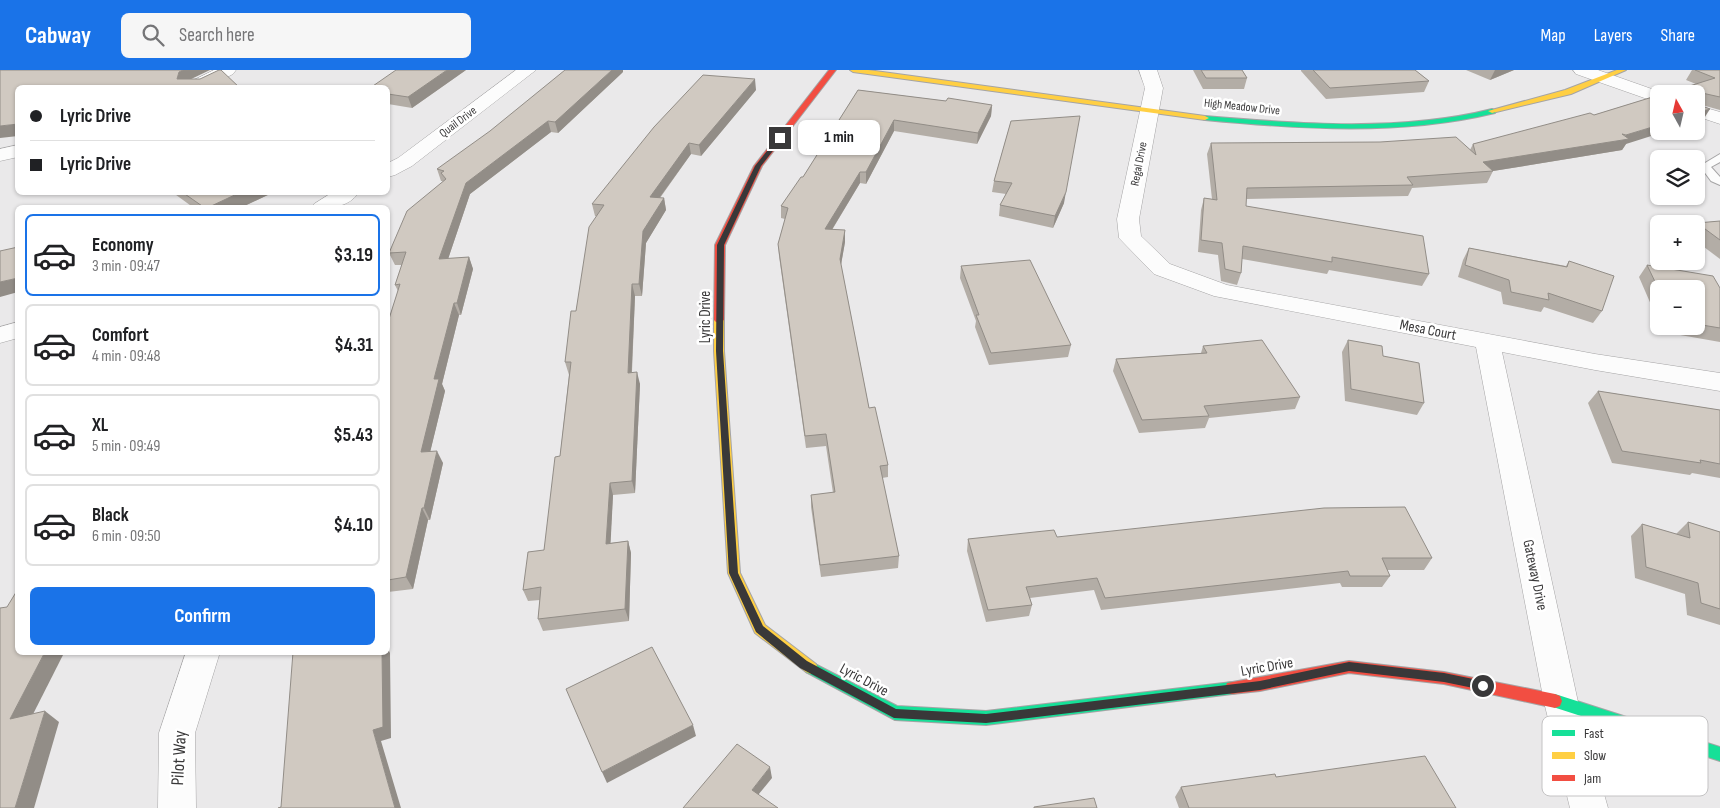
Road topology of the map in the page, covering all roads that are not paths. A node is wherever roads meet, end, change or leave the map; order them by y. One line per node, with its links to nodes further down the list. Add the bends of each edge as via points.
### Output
1 (227, 70): 9 (street)
2 (527, 70): 17 (street, Quail Drive)
3 (833, 70): 27 (street, Lyric Drive, via 758,166 720,245 719,351 734,573 760,629 804,664 894,713 986,718 1260,685 1349,666 1444,678)
4 (852, 70): 11 (street, High Meadow Drive)
5 (1148, 70): 11 (street, Regal Drive, via 1154,88)
6 (1582, 70): 8 (street)
7 (1623, 70): 8 (street, High Meadow Drive)
8 (1602, 78): 10 (street); 11 (street, High Meadow Drive, via 1568,92 1472,116 1406,124 1295,126)
9 (198, 85)
10 (1650, 94)
11 (1149, 111): 21 (street, Regal Drive, via 1128,219 1130,238)
12 (1705, 113): 13 (street)
13 (1720, 118)
14 (15, 152): 15 (street)
15 (0, 155)
16 (1720, 157): 18 (lane, via 1705,166)
17 (390, 171)
18 (1720, 182)
19 (344, 195): 20 (street)
20 (326, 205)
21 (1145, 252): 24 (street, Mesa Court, via 1162,269 1222,291)
22 (15, 331): 23 (street)
23 (0, 335)
24 (1487, 341): 25 (street, Mesa Court); 27 (street, Gateway Drive)
25 (1720, 382)
26 (202, 655): 32 (street, Pilot Way, via 177,733)
27 (1561, 702): 28 (street, Gateway Drive); 29 (street, Lyric Drive)
28 (1565, 716)
29 (1604, 716)
30 (1708, 750): 31 (street, Lyric Drive)
31 (1720, 754)
32 (177, 808)

